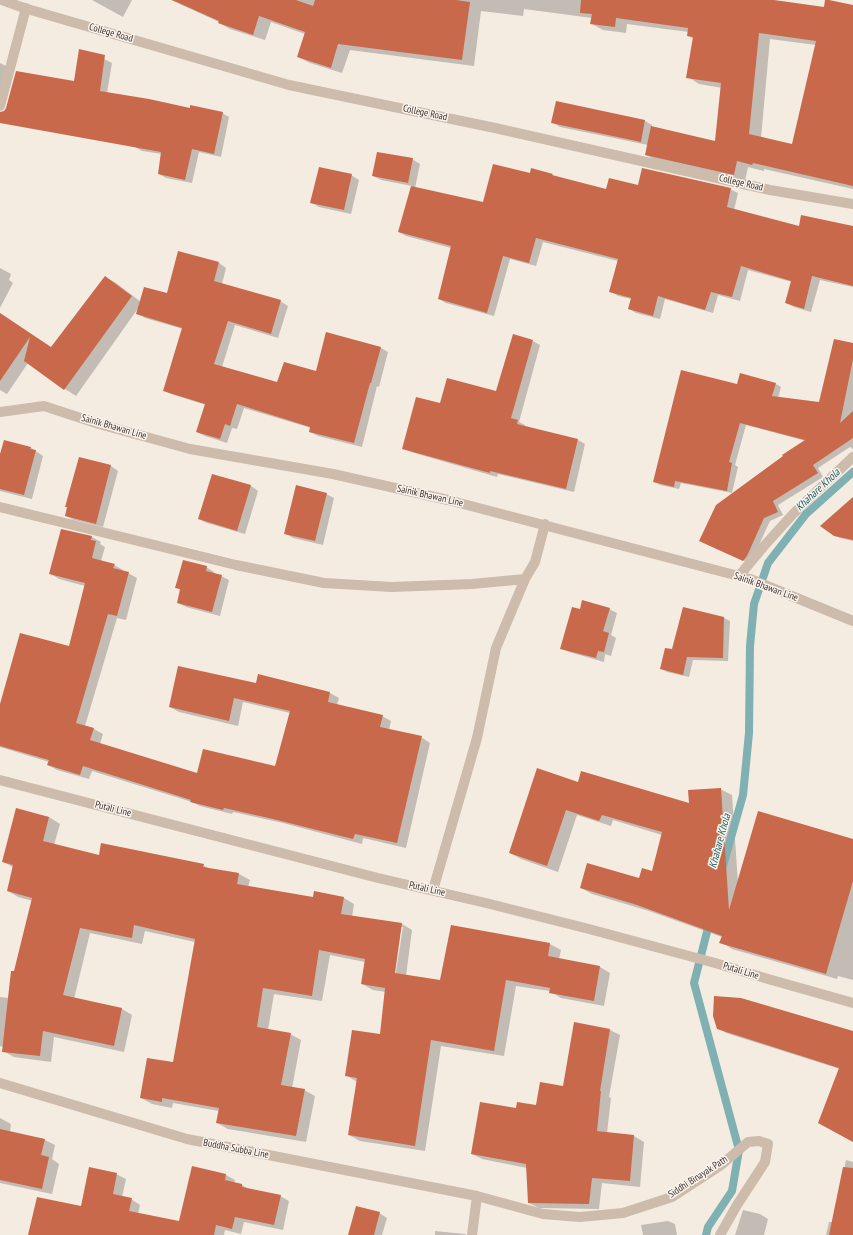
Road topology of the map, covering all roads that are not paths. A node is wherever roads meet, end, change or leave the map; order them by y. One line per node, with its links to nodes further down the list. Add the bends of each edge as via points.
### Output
1 (2, 0): 2 (street, College Road)
2 (26, 8): 3 (street); 4 (street, College Road, via 289,85 770,190)
3 (0, 106)
4 (853, 204)
5 (0, 412): 8 (street, Sainik Bhawan Line, via 44,406 99,424 190,448 333,474)
6 (853, 457): 9 (street, via 793,514)
7 (0, 507): 10 (street, via 324,583 392,587)
8 (545, 524): 9 (street, Sainik Bhawan Line); 10 (street, via 535,562)
9 (739, 576): 11 (street, Sainik Bhawan Line)
10 (525, 579): 13 (street, via 496,648 478,738)
11 (853, 621)
12 (0, 780): 13 (street, Putali Line)
13 (433, 890): 14 (street, Putali Line, via 683,954)
14 (853, 1003)
15 (0, 1083): 16 (street, Buddha Subba Line, via 187,1140)
16 (477, 1196): 17 (street); 18 (street, Siddhi Binayak Path, via 543,1214 580,1217 623,1213 672,1197 721,1165 748,1142 759,1141 768,1144 765,1162)
17 (472, 1235)
18 (720, 1235)

